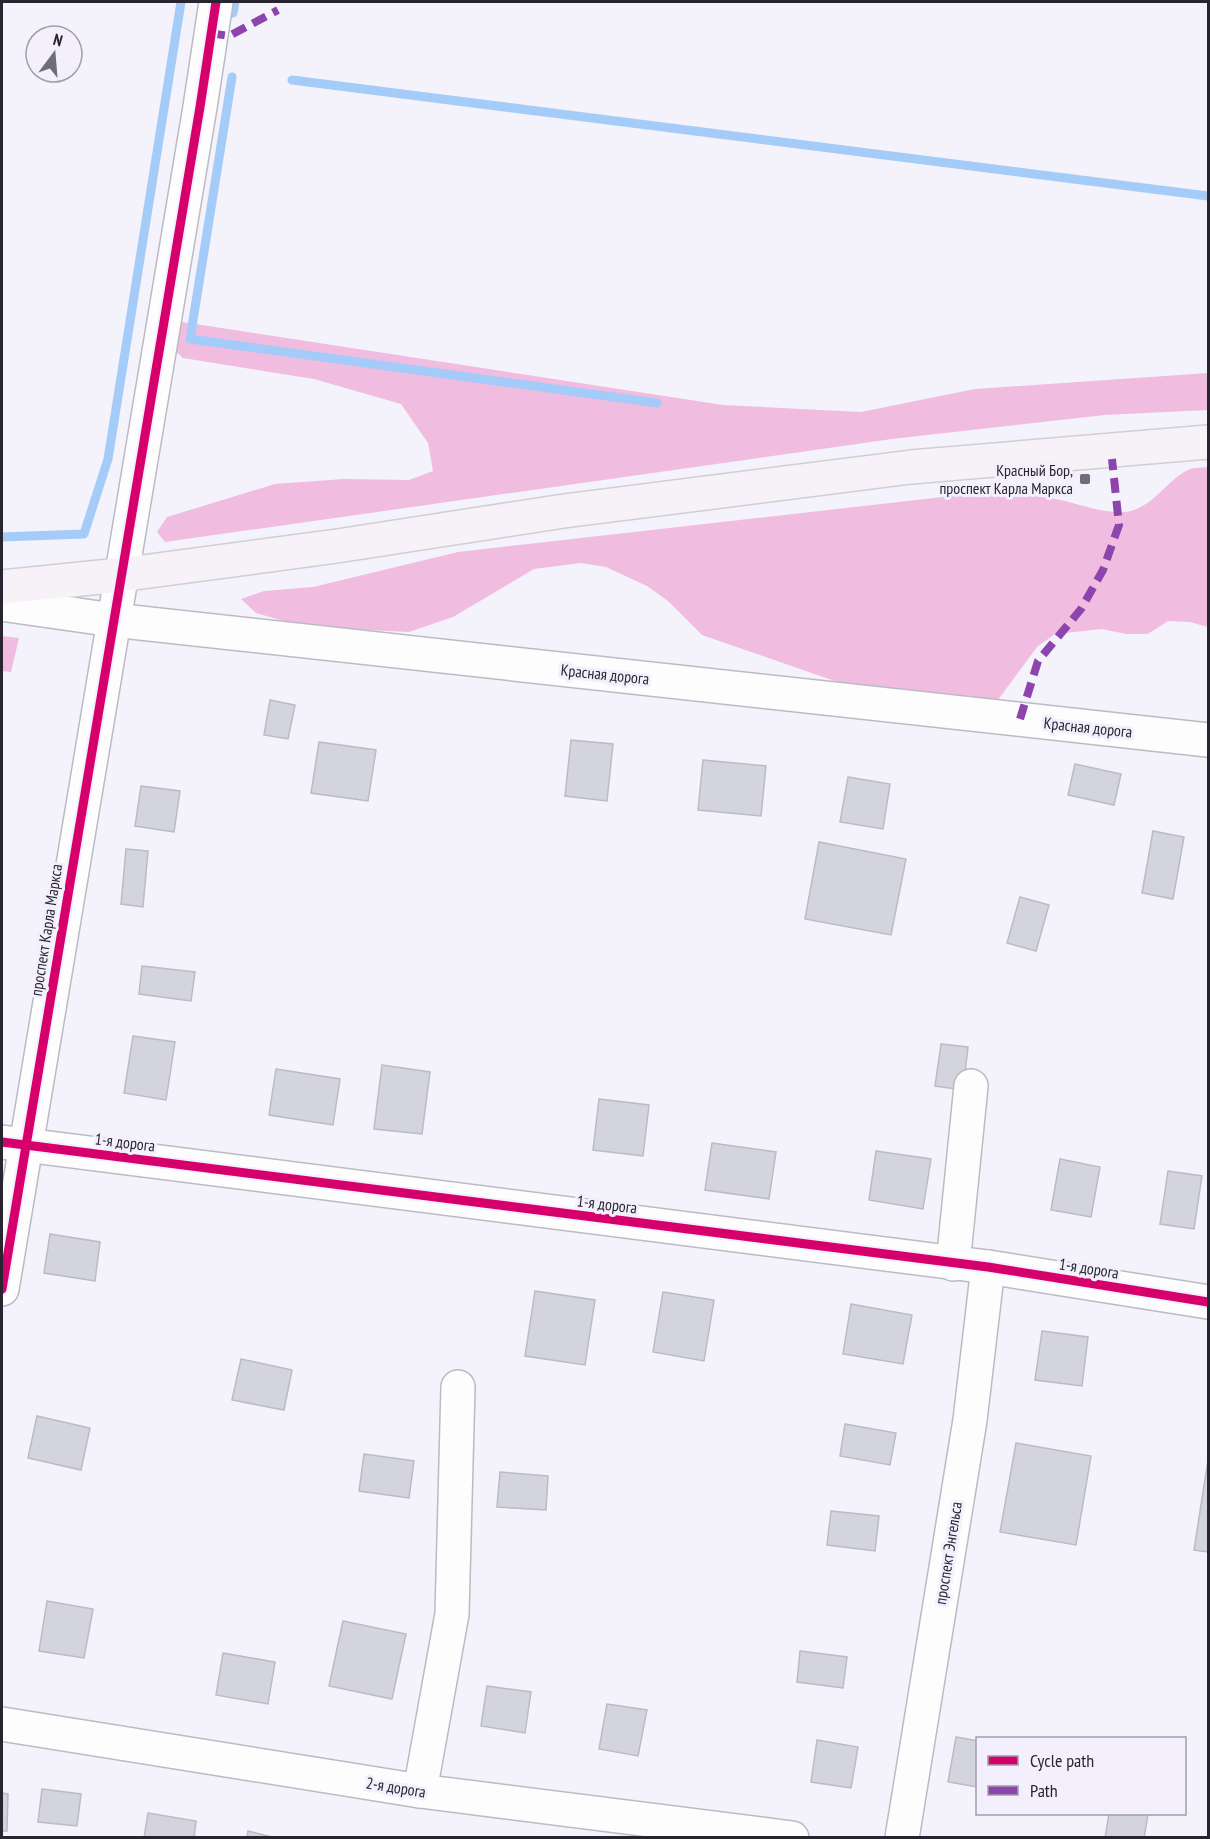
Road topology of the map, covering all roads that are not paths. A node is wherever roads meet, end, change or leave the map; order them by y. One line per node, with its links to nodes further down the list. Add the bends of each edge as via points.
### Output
1 (216, 2): 3 (street, проспект Карла Маркса)
2 (1209, 442): 3 (main road, via 911,467)
3 (120, 575): 4 (main road); 6 (street, проспект Карла Маркса)
4 (2, 587)
5 (2, 604): 6 (street, Красная дорога)
6 (113, 620): 7 (street, Красная дорога); 9 (street, проспект Карла Маркса)
7 (1209, 740)
8 (970, 1086): 10 (street)
9 (13, 1143): 10 (street, 1-я дорога); 12 (street, проспект Карла Маркса)
10 (953, 1264): 11 (street, 1-я дорога)
11 (988, 1267): 13 (street, 1-я дорога); 18 (street, проспект Энгельса, via 970,1420)
12 (2, 1289)
13 (1209, 1302)
14 (458, 1388): 16 (street, via 452,1614)
15 (2, 1724): 16 (street, 2-я дорога)
16 (420, 1791): 17 (street, 2-я дорога)
17 (792, 1838)
18 (902, 1838)

